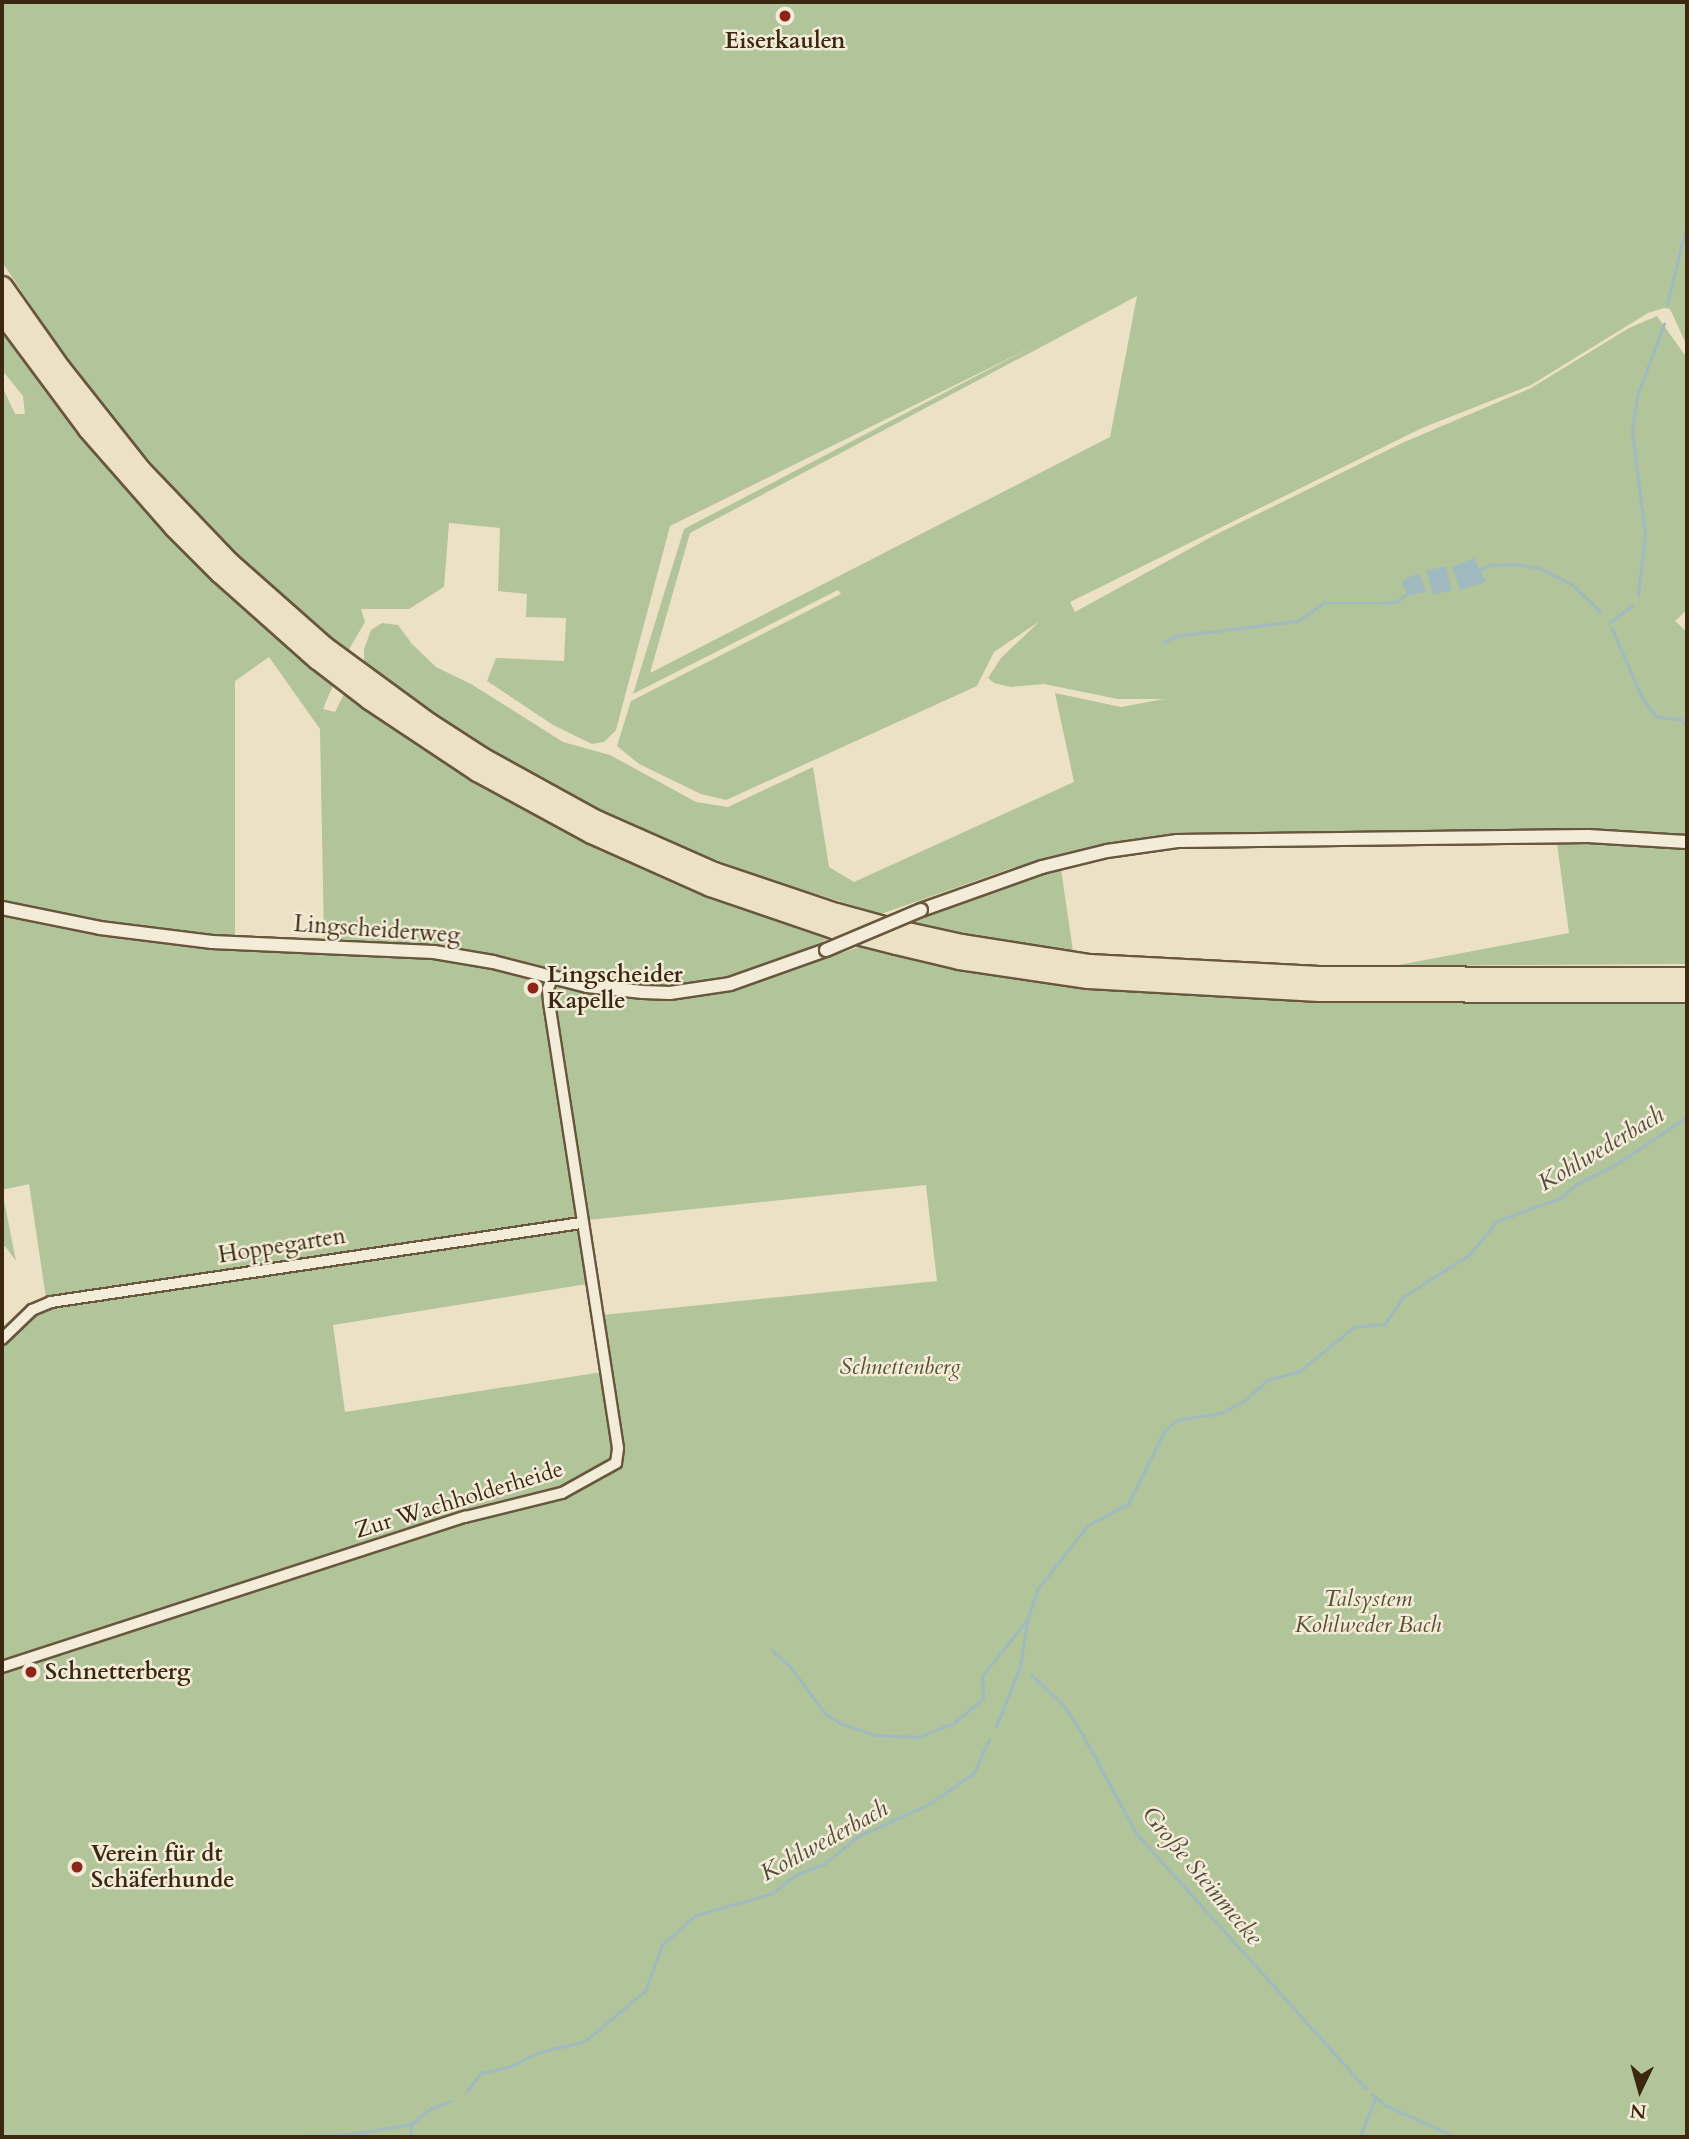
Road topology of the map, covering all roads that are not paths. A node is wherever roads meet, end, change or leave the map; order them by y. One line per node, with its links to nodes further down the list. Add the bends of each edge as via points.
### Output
1 (2, 286): 7 (highway, via 140,468 276,605 376,686 472,751 655,847 836,913 1025,955 1217,972)
2 (2, 313): 7 (highway, via 130,479 267,617 369,699 477,771 650,861 833,928 1024,970 1101,979 1319,991)
3 (1687, 842): 6 (street, Lingscheiderweg, bridge, via 1588,836 1177,841 1107,851 1016,874 730,984 670,993 587,986)
4 (2, 908): 6 (street, Lingscheiderweg, via 100,928 212,942 433,952)
5 (1687, 977): 7 (highway)
6 (552, 978): 9 (street, Zur Wachholderheide, via 549,1001)
7 (1547, 984): 8 (highway)
8 (1687, 992)
9 (582, 1223): 10 (street, Hoppegarten, via 51,1302 32,1310); 11 (street, Zur Wachholderheide, via 618,1448 612,1467 562,1493 465,1517)
10 (2, 1339)
11 (2, 1667)

